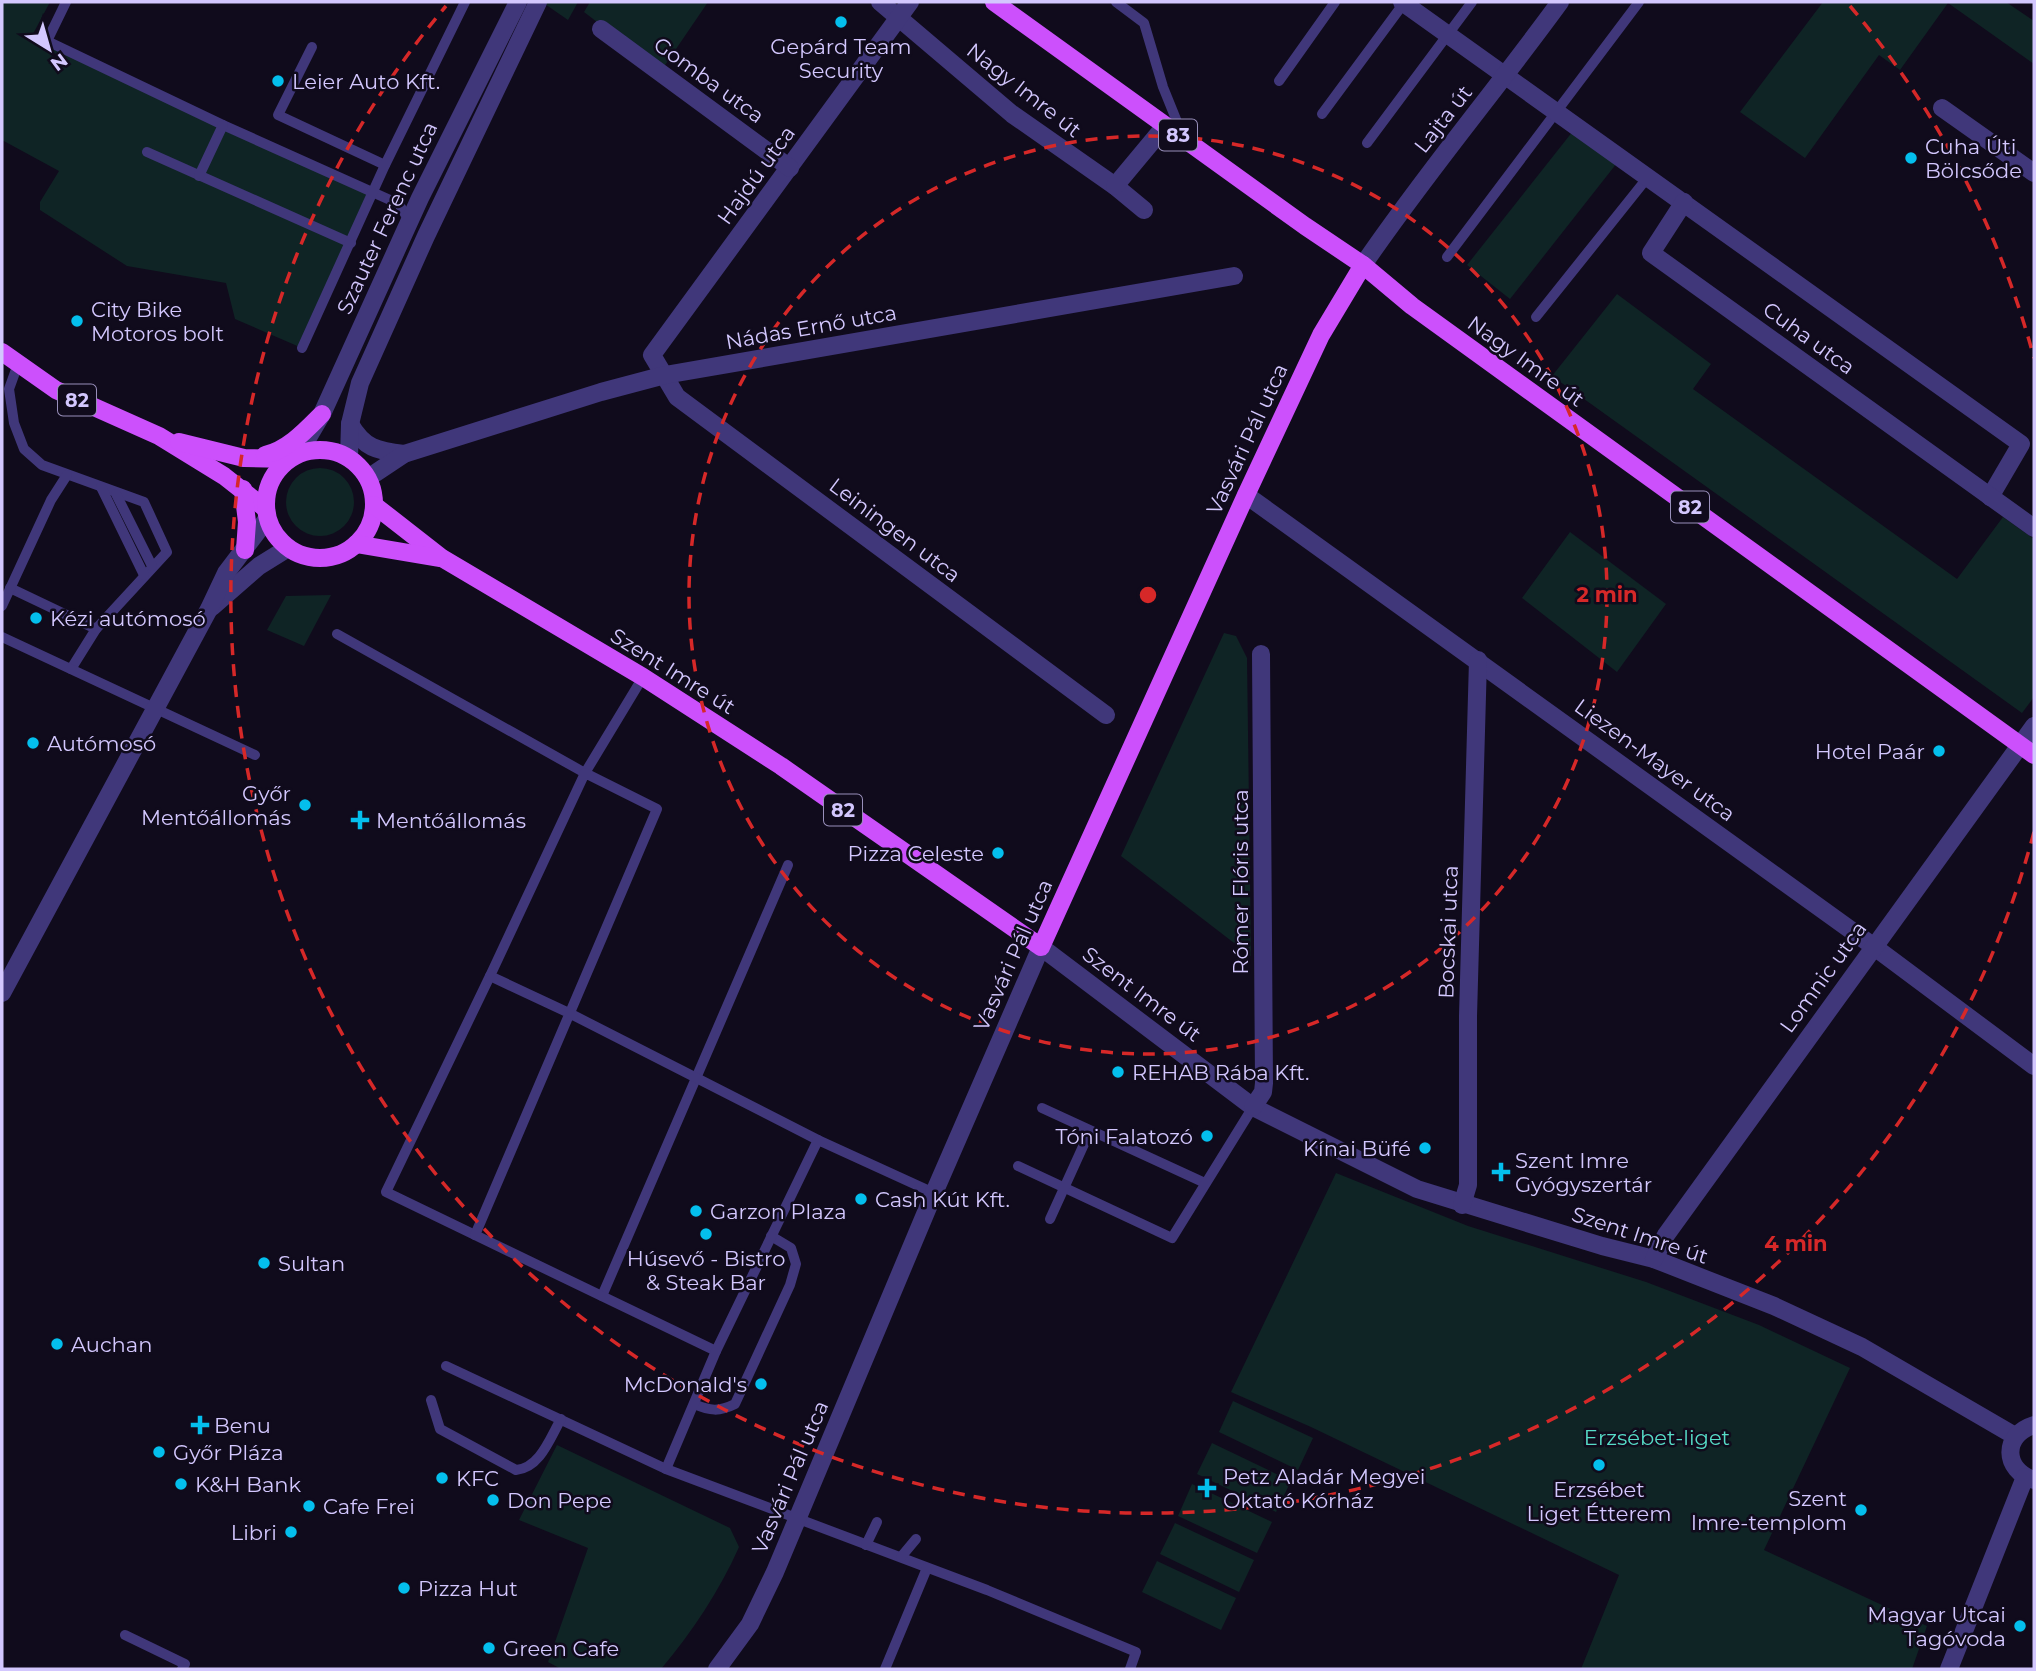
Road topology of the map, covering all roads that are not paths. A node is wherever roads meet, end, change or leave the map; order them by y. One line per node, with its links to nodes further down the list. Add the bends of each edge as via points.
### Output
1 (66, 2): 23 (lane, via 47,41)
2 (466, 2): 28 (lane)
3 (518, 2): 35 (street, Szauter Ferenc utca)
4 (538, 2): 50 (street, Szauter Ferenc utca, via 360,383)
5 (880, 2): 14 (street, Nagy Imre út)
6 (910, 2): 14 (street, Hajdú utca)
7 (994, 2): 24 (main road, Nagy Imre út / 83)
8 (1116, 2): 25 (lane, via 1144,23)
9 (1335, 2): 19 (lane)
10 (1403, 2): 16 (street, Cuha utca); 22 (lane)
11 (1472, 2): 16 (lane)
12 (1560, 2): 18 (street, Lajta út)
13 (1639, 2): 21 (lane)
14 (898, 17): 29 (street, Hajdú utca); 33 (street, Nagy Imre út, via 1013,114)
15 (601, 29): 29 (street, Gomba utca)
16 (1447, 34): 18 (street, Cuha utca); 26 (lane)
17 (312, 47): 28 (lane, via 278,115)
18 (1506, 76): 21 (street, Cuha utca); 42 (street, Lajta út)
19 (1279, 81)
20 (1942, 108): 30 (street)
21 (1556, 111): 32 (street, Cuha utca); 41 (lane)
22 (1322, 114)
23 (223, 125): 31 (lane); 34 (lane)
24 (1165, 126): 25 (main road, Nagy Imre út / 83); 33 (street)
25 (1185, 140): 42 (main road, Nagy Imre út / 83)
26 (1367, 143)
27 (147, 152): 31 (lane)
28 (385, 165): 34 (lane)
29 (790, 168): 48 (street, Hajdú utca, via 652,355)
30 (2034, 173)
31 (200, 176): 40 (lane)
32 (1648, 177): 36 (street, Cuha utca); 44 (lane)
33 (1115, 186): 38 (street, Nagy Imre út)
34 (374, 192): 37 (lane); 40 (lane)
35 (420, 198): 37 (lane); 39 (street, Szauter Ferenc utca)
36 (1684, 202): 62 (street, Cuha utca, via 2021,444); 62 (street, Cuha utca, via 1651,253)
37 (399, 204): 39 (lane, via 408,219)
38 (1144, 210)
39 (407, 228): 49 (street, Szauter Ferenc utca)
40 (351, 243): 45 (lane)
41 (1447, 257)
42 (1363, 265): 61 (main road, Vasvári Pál utca, via 1321,335); 85 (main road, Nagy Imre út / 82, via 1412,306)
43 (1234, 276): 48 (street, Nádas Ernő utca)
44 (1535, 317)
45 (302, 348)
46 (2, 352): 47 (main road, 82)
47 (18, 364): 51 (main road, 82, via 56,390); 56 (lane, via 9,389 24,449 42,464)
48 (665, 375): 52 (street, Nádas Ernő utca); 83 (street, Leiningen utca, via 677,397)
49 (322, 414): 53 (street, Szauter Ferenc utca); 54 (main road, via 276,453)
50 (349, 424): 52 (street, via 365,444); 55 (street, Szauter Ferenc utca)
51 (159, 436): 54 (main road, 82); 59 (main road, 82)
52 (404, 454): 57 (street, Nádas Ernő utca)
53 (294, 456): 54 (main road, 82); 55 (main road, 82, via 317,449); 64 (main road, via 272,478)
54 (244, 458)
55 (349, 458): 57 (main road)
56 (68, 475): 58 (lane); 72 (lane, via 51,500)
57 (368, 478): 63 (main road)
58 (101, 487): 60 (lane); 71 (lane)
59 (243, 489): 64 (main road, 82); 68 (main road)
60 (116, 494): 70 (lane); 70 (lane, via 144,502 167,552)
61 (1246, 495): 79 (street, Liezen-Mayer utca); 90 (main road, Vasvári Pál utca)
62 (1990, 496): 65 (street, Cuha utca)
63 (374, 505): 66 (main road, via 371,522); 69 (main road, Szent Imre út / 82)
64 (267, 514): 67 (main road, 82, via 275,534); 68 (street)
65 (2034, 528)
66 (356, 544): 67 (main road, via 333,556 315,558); 69 (main road, Szent Imre út / 82)
67 (288, 548): 74 (street)
68 (245, 550): 74 (street, via 226,573)
69 (442, 558): 81 (main road, Szent Imre út / 82)
70 (152, 566): 71 (lane)
71 (144, 575): 75 (lane)
72 (10, 588): 73 (lane); 75 (lane)
73 (2, 606)
74 (209, 609): 82 (street)
75 (96, 629): 80 (lane)
76 (337, 634): 87 (lane)
77 (2, 637): 80 (lane)
78 (1261, 654): 96 (street, Rómer Flóris utca, via 1264,1083)
79 (1478, 660): 89 (street, Liezen-Mayer utca); 104 (street, Bocskai utca, via 1468,1185)
80 (71, 669): 82 (lane)
81 (643, 677): 87 (lane); 90 (main road, Szent Imre út / 82, via 781,766)
82 (155, 709): 86 (lane); 92 (street)
83 (1107, 715)
84 (2034, 726): 85 (street, Lomnic utca)
85 (2027, 750): 89 (street, Lomnic utca)
86 (255, 755)
87 (585, 773): 91 (lane); 93 (lane, via 657,810)
88 (788, 865): 95 (lane)
89 (1873, 946): 94 (street, Liezen-Mayer utca); 108 (street, Lomnic utca, via 1666,1235)
90 (1041, 947): 96 (street, Szent Imre út); 103 (street, Vasvári Pál utca)
91 (490, 976): 93 (lane); 106 (lane, via 386,1192)
92 (2, 993)
93 (569, 1013): 95 (lane); 106 (lane)
94 (2034, 1066)
95 (698, 1077): 99 (lane); 109 (lane)
96 (1253, 1107): 101 (lane); 104 (street, Szent Imre út, via 1417,1189)
97 (1042, 1108): 98 (lane)
98 (1090, 1131): 101 (lane); 102 (lane)
99 (818, 1140): 103 (lane); 107 (lane)
100 (1018, 1166): 102 (lane)
101 (1205, 1183): 102 (lane, via 1172,1238)
102 (1064, 1188): 105 (lane)
103 (934, 1193): 119 (street, Vasvári Pál utca)
104 (1462, 1205): 108 (street, Szent Imre út)
105 (1050, 1219)
106 (475, 1235): 109 (lane)
107 (771, 1237): 110 (lane); 113 (lane, via 791,1248 796,1264 790,1285 734,1404 721,1411)
108 (1654, 1259): 116 (street, Szent Imre út, via 1862,1347)
109 (602, 1296): 110 (lane)
110 (716, 1351): 113 (lane)
111 (446, 1366): 114 (lane)
112 (431, 1400): 114 (lane, via 440,1429 516,1469 536,1462)
113 (694, 1404): 117 (lane)
114 (561, 1419): 117 (lane)
115 (2034, 1425): 116 (street)
116 (2015, 1436): 118 (street, via 2012,1462)
117 (666, 1469): 119 (lane)
118 (2030, 1478): 130 (street, via 2010,1509)
119 (797, 1520): 122 (lane); 127 (street, Vasvári Pál utca, via 750,1624)
120 (877, 1522): 122 (lane)
121 (916, 1539): 123 (lane)
122 (866, 1545): 123 (lane)
123 (901, 1557): 124 (lane)
124 (927, 1569): 128 (lane); 129 (lane, via 1136,1652)
125 (125, 1634): 126 (lane, via 185,1664)
126 (182, 1669)
127 (717, 1669)
128 (886, 1669)
129 (1130, 1669)
130 (1949, 1669)

